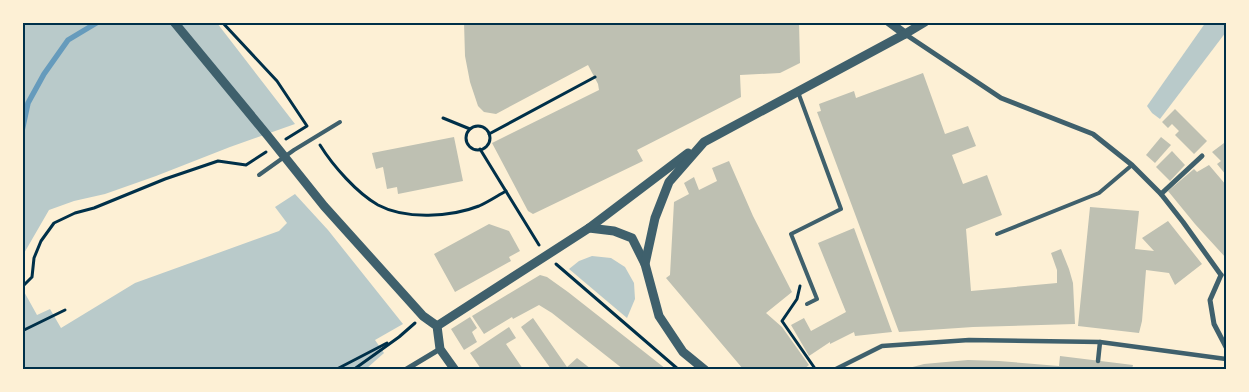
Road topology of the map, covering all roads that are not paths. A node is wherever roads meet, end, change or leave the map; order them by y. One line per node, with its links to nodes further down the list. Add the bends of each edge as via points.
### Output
1 (174, 22): 17 (street, via 324,206 424,316)
2 (889, 22): 4 (street)
3 (925, 22): 4 (street)
4 (905, 34): 5 (street); 9 (street, via 1001,98 1093,134)
5 (798, 92): 7 (street); 16 (lane, via 840,209 791,234 817,299)
6 (340, 122): 10 (lane)
7 (704, 142): 12 (street); 14 (street, via 669,182 655,218)
8 (1202, 156): 11 (street)
9 (1132, 165): 11 (street); 13 (lane, via 1099,194)
10 (259, 175)
11 (1161, 194): 15 (street)
12 (589, 228): 14 (street, via 614,231 632,238); 17 (street)
13 (996, 234)
14 (645, 264): 25 (street, via 659,316 684,352)
15 (1224, 274): 19 (street, via 1210,300 1214,324)
16 (807, 304)
17 (437, 326): 20 (street)
18 (1100, 342): 21 (street); 22 (street); 26 (street, via 969,340 882,346)
19 (1226, 346)
20 (440, 349): 23 (street); 24 (street)
21 (1226, 359)
22 (1098, 361)
23 (405, 370)
24 (455, 370)
25 (705, 370)
26 (834, 370)

